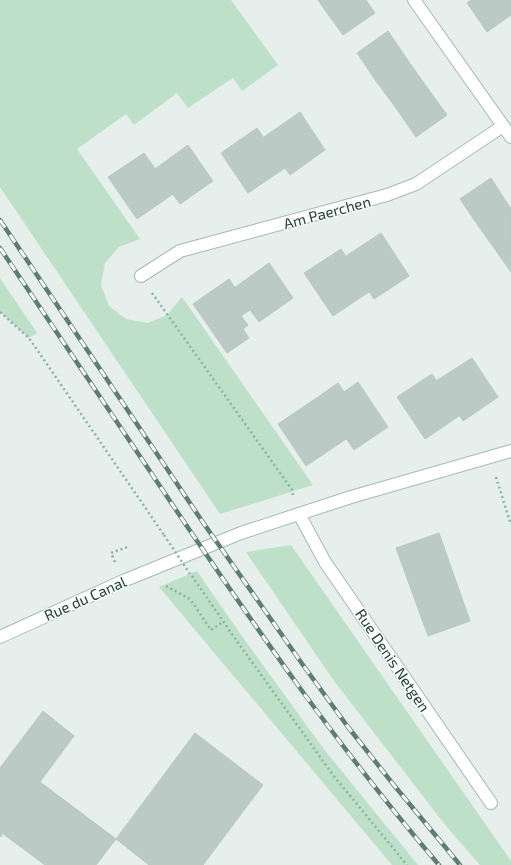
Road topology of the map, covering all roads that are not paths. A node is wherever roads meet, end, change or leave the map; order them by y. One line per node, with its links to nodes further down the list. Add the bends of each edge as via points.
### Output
1 (414, 0): 2 (street)
2 (503, 126): 3 (street); 4 (street, Am Paerchen, via 416,184 387,195 180,251)
3 (511, 137)
4 (141, 276)
5 (511, 451): 6 (street)
6 (299, 514): 7 (street, Rue du Canal, via 241,532 123,581); 8 (street, Rue Denis Netgen, via 325,562)
7 (0, 637)
8 (491, 803)

